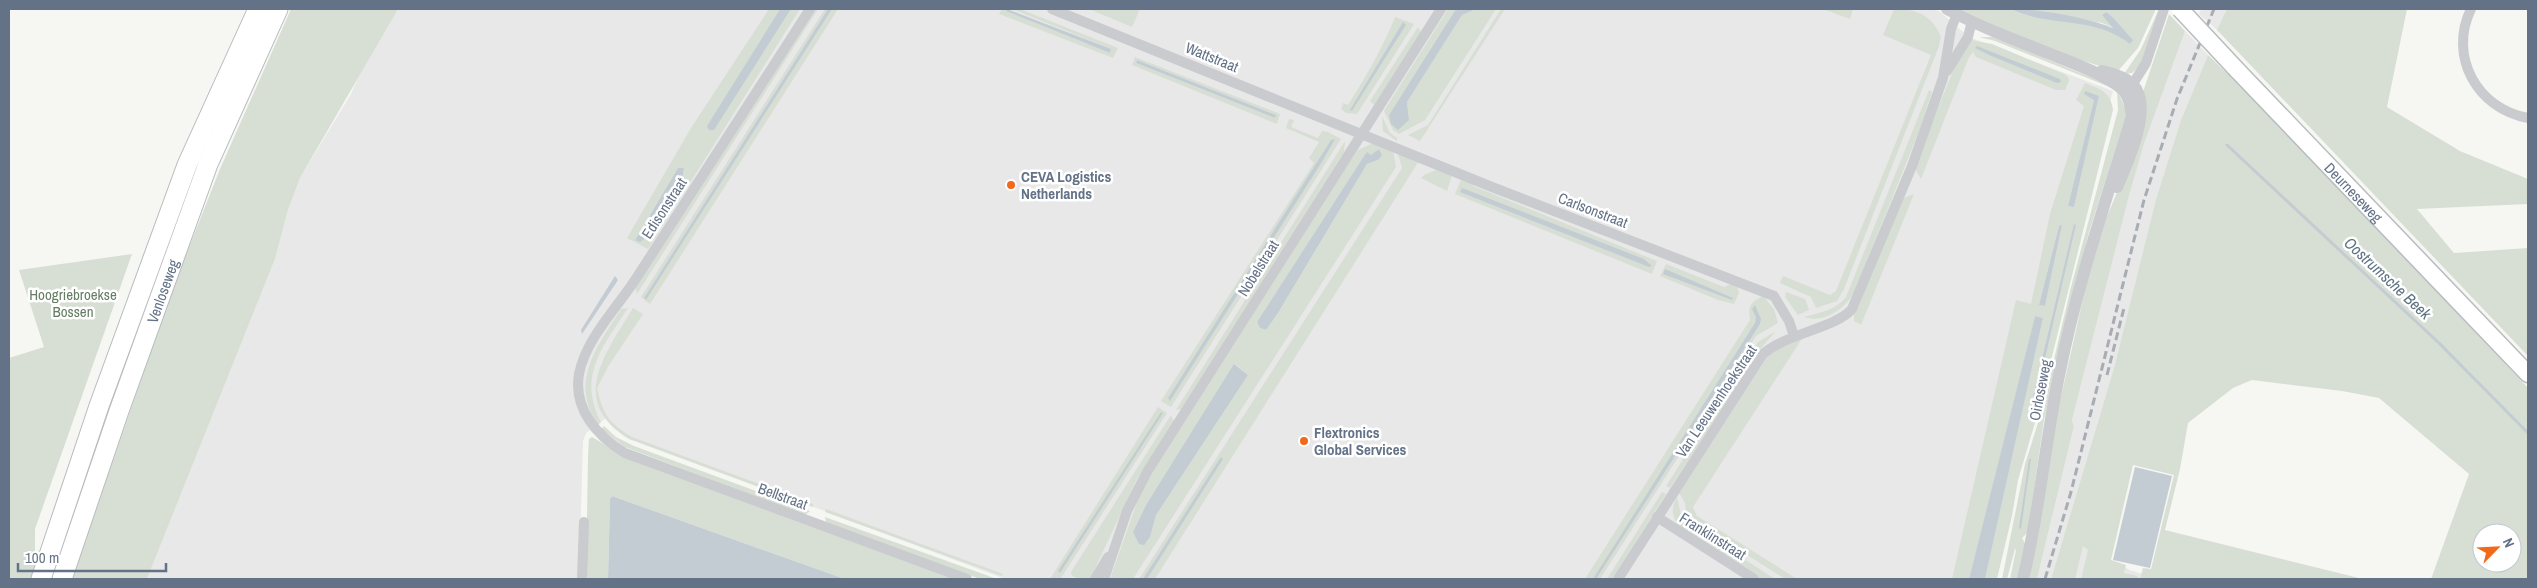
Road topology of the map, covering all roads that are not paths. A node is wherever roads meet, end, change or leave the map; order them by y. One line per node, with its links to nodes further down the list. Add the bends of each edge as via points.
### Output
1 (258, 9): 21 (highway, Venloseweg, via 187,165 99,406)
2 (278, 9): 22 (highway, Venloseweg, via 208,164 131,375)
3 (810, 9): 17 (street, Edisonstraat, via 632,286 585,353 578,391 583,410)
4 (1052, 9): 14 (street, Wattstraat)
5 (1441, 9): 14 (street, Nobelstraat)
6 (2164, 9): 12 (street, via 2146,63)
7 (2180, 9): 16 (main road, Deurneseweg, bridge)
8 (2471, 9): 13 (street, via 2465,22 2463,46 2477,89 2502,109)
9 (1952, 11): 10 (street); 11 (street, Van Leeuwenhoekstraat)
10 (1972, 21): 11 (street, Van Leeuwenhoekstraat, via 1968,36); 12 (street)
11 (1942, 78): 15 (street, Van Leeuwenhoekstraat, via 1912,166 1852,309 1842,317)
12 (2130, 90): 29 (street, Oirloseweg, via 2141,107 2132,150 2092,242 2060,368 2034,535)
13 (2528, 118)
14 (1361, 134): 15 (street, Carlsonstraat, via 1774,296); 20 (street, Nobelstraat, via 1146,472)
15 (1794, 336): 18 (street, Van Leeuwenhoekstraat, via 1773,345 1763,354)
16 (2528, 374)
17 (595, 430): 24 (street, Bellstraat, via 625,453)
18 (1657, 517): 27 (street, Van Leeuwenhoekstraat); 28 (street, Franklinstraat)
19 (584, 522): 23 (street)
20 (1113, 550): 25 (street, Nobelstraat); 26 (street, Nobelstraat)
21 (42, 579)
22 (62, 579)
23 (582, 579)
24 (967, 579)
25 (1095, 579)
26 (1104, 579)
27 (1618, 579)
28 (1754, 579)
29 (2023, 579)

